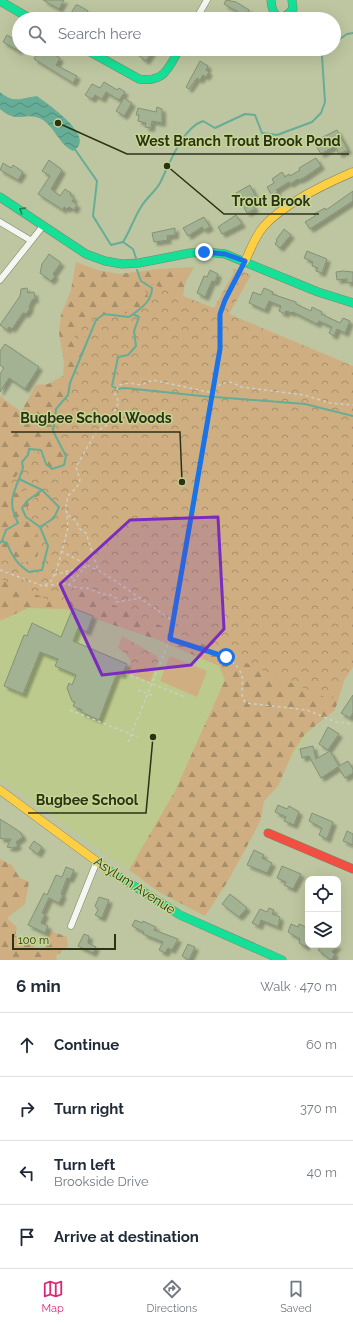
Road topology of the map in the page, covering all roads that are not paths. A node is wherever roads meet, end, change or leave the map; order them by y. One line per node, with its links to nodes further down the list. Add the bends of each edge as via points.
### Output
1 (207, 0): 6 (street)
2 (271, 0): 7 (street)
3 (292, 0): 8 (street, via 294,9)
4 (0, 1): 5 (street)
5 (19, 12)
6 (200, 12)
7 (272, 12)
8 (291, 12)
9 (98, 56): 10 (street, via 146,81 160,79)
10 (175, 56)
11 (353, 172): 16 (street, via 270,219)
12 (0, 197): 14 (street, one-way to 12)
13 (0, 222): 15 (street)
14 (43, 226): 15 (street); 16 (street, via 86,254 112,264 138,264 204,252 225,254)
15 (30, 240): 17 (street)
16 (245, 261): 18 (street, via 330,297)
17 (0, 280)
18 (353, 303)
19 (0, 790): 21 (street, Asylum Avenue)
20 (268, 833): 22 (street)
21 (97, 861): 23 (street); 24 (street, Asylum Avenue, via 186,918)
22 (353, 869)
23 (71, 926)
24 (282, 960)

